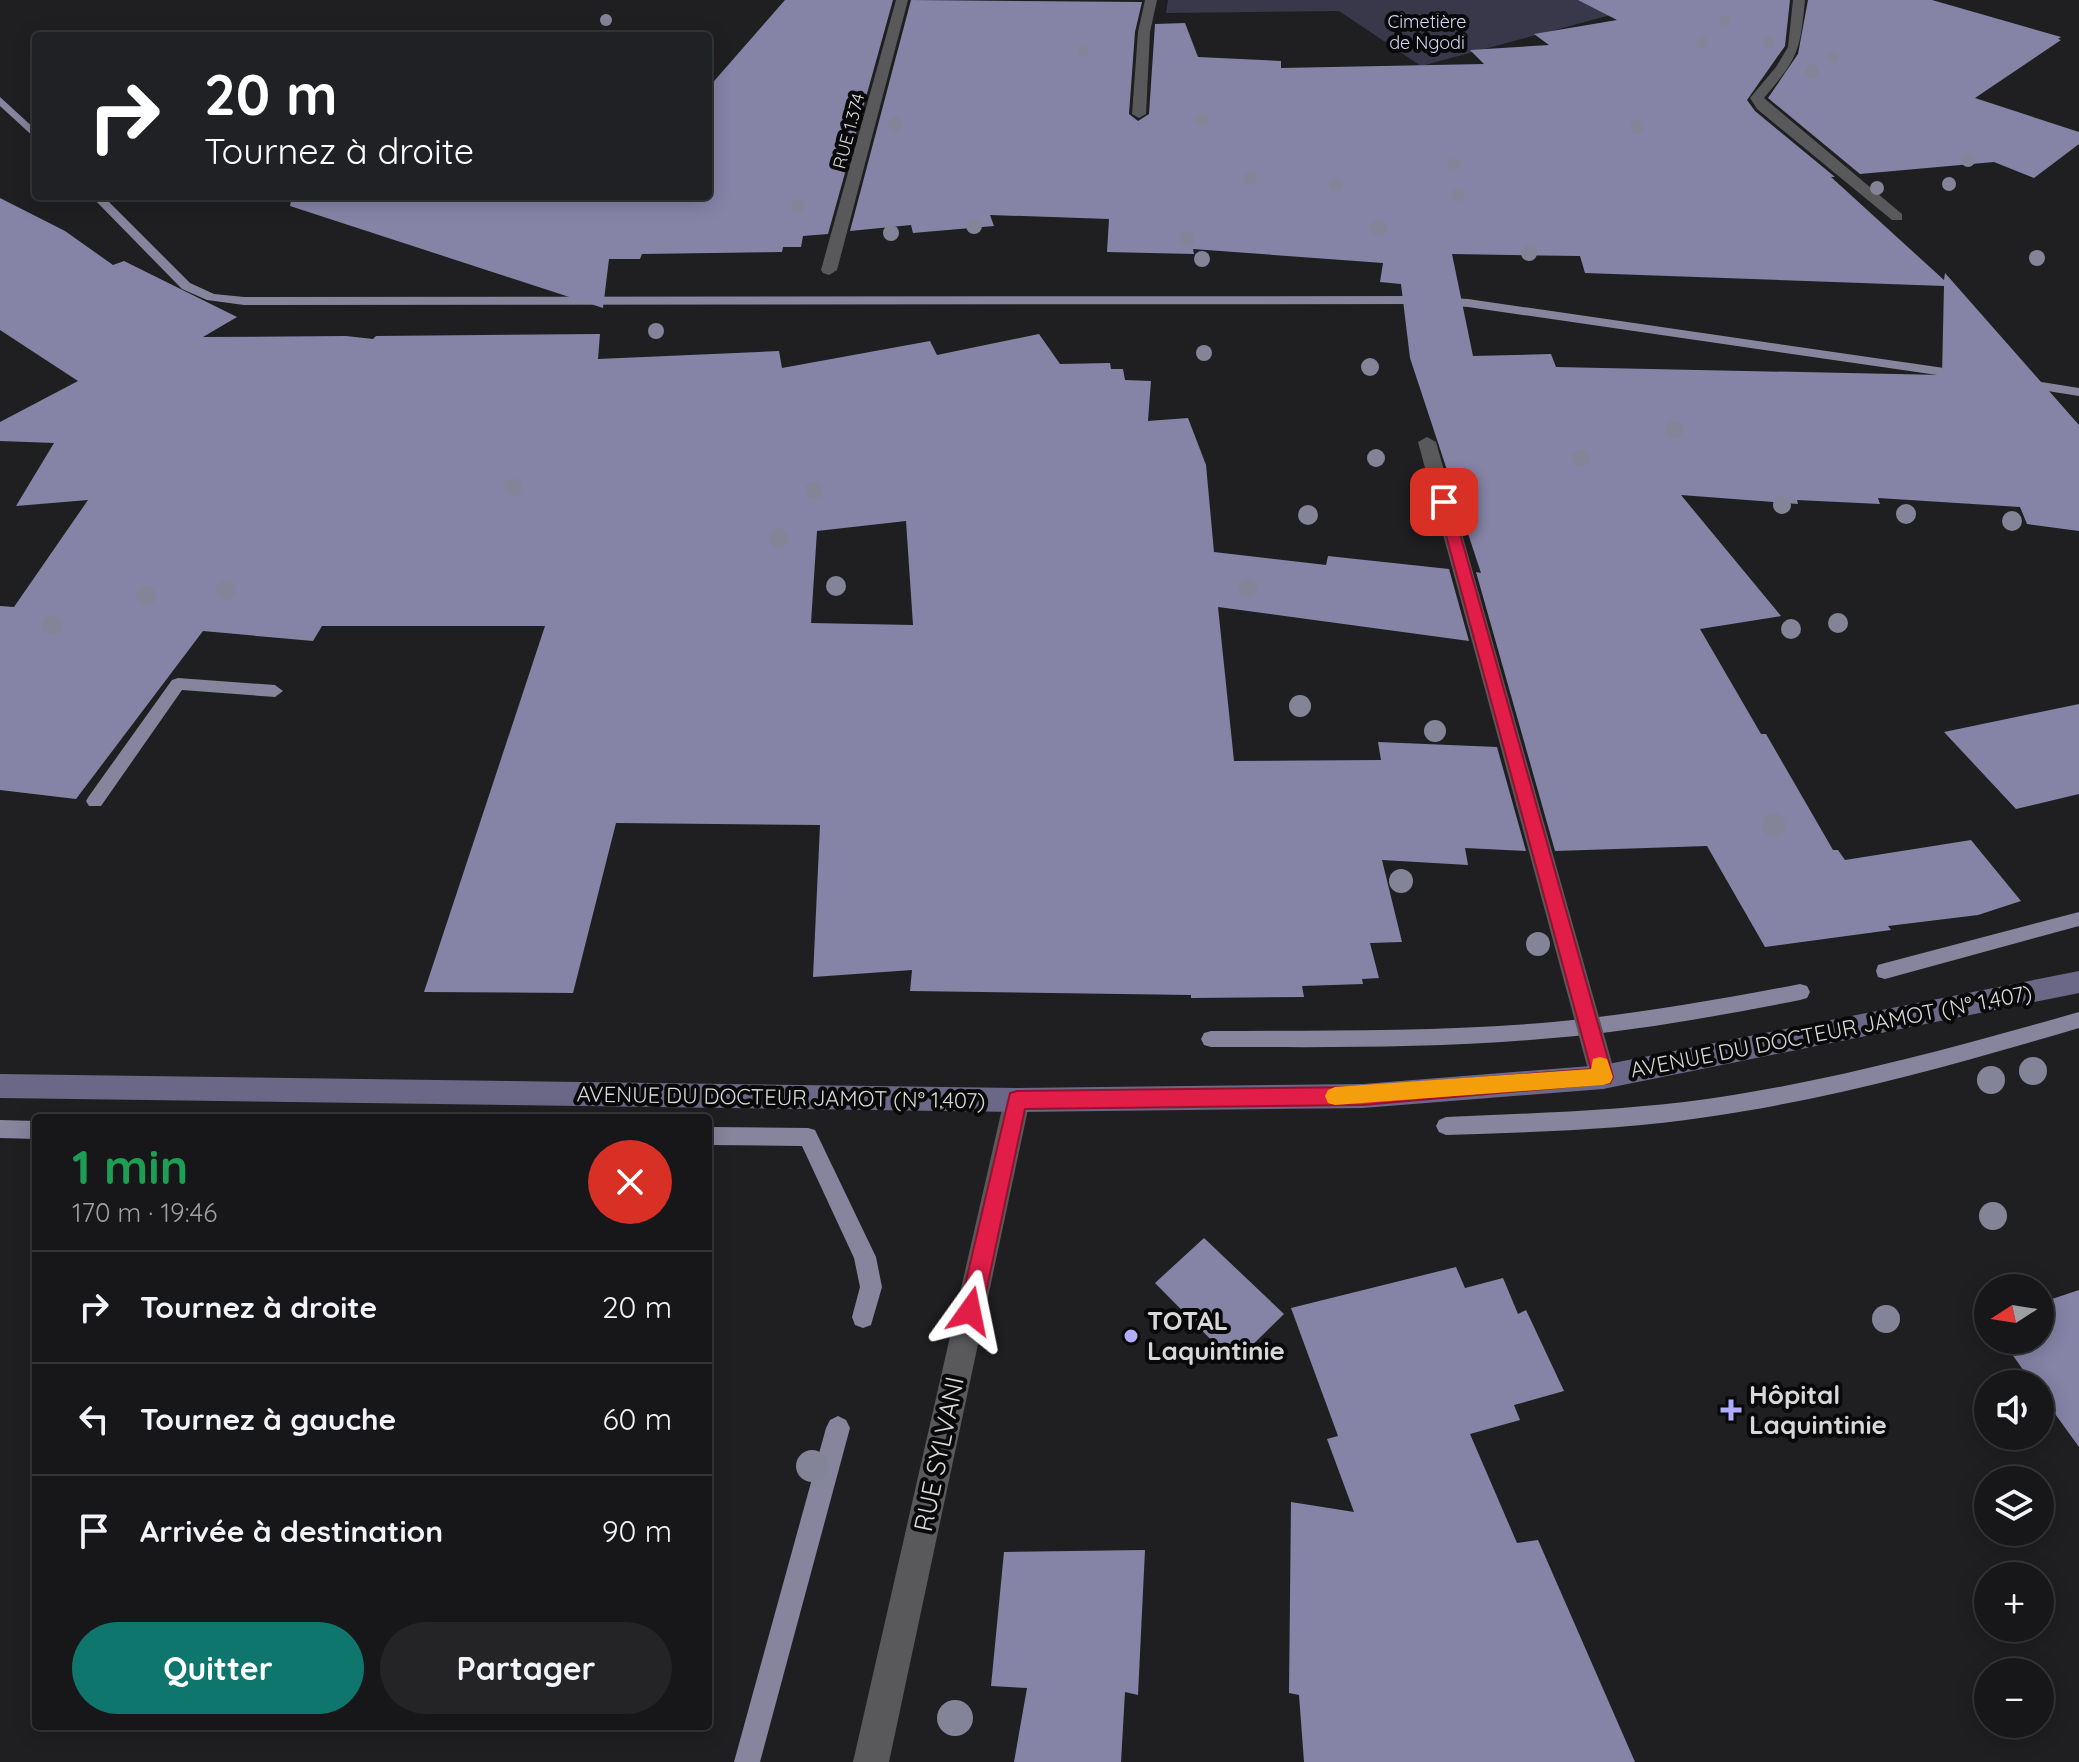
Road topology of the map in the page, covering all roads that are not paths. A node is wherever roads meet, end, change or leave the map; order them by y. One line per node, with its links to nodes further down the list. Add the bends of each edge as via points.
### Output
1 (902, 0): 6 (street, RUE 1.374)
2 (1151, 0): 4 (street)
3 (1799, 0): 5 (street, via 1794,47 1757,98)
4 (1139, 114)
5 (1897, 217)
6 (829, 270)
7 (1427, 442): 9 (street)
8 (2079, 982): 9 (main road, AVENUE DU DOCTEUR JAMOT (N° 1.407))
9 (1603, 1077): 11 (main road, AVENUE DU DOCTEUR JAMOT (N° 1.407), via 1363,1096)
10 (0, 1086): 11 (main road, AVENUE DU DOCTEUR JAMOT (N° 1.407))
11 (1017, 1100): 12 (street, RUE SYLVANI)
12 (871, 1762)

